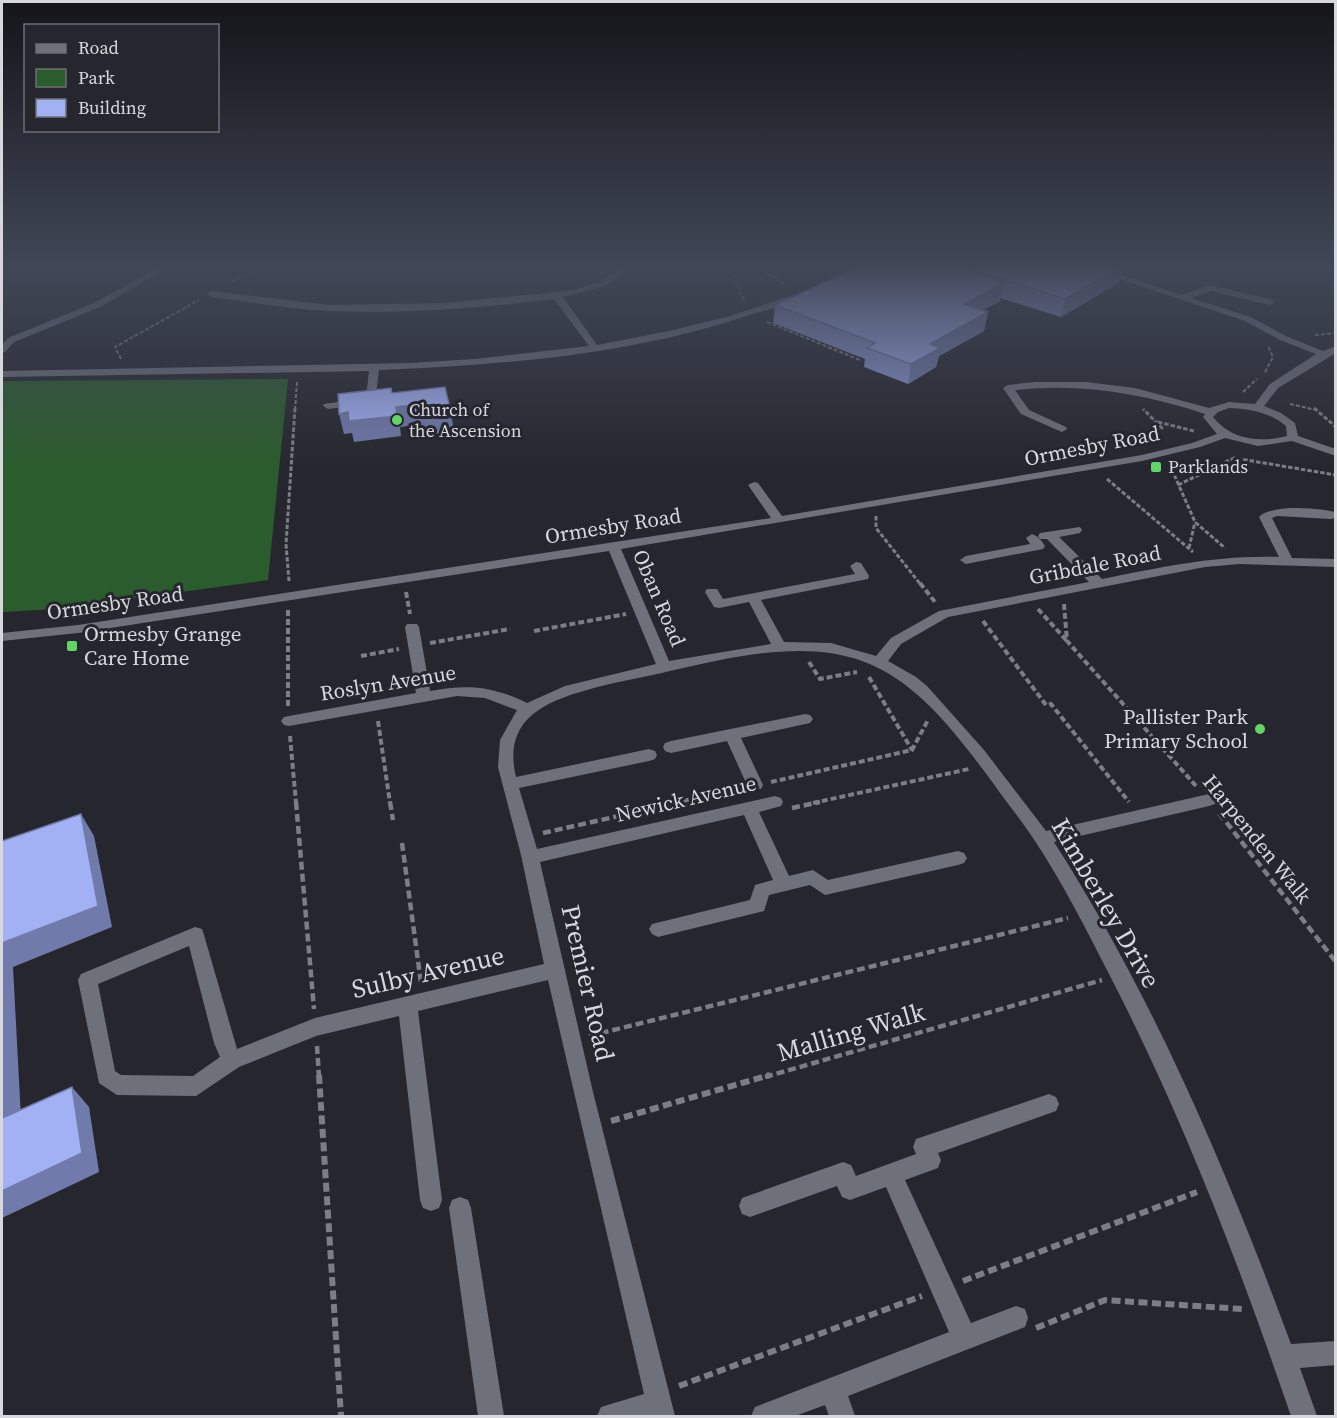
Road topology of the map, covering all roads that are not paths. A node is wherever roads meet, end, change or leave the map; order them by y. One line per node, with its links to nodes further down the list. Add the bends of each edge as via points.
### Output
1 (585, 335): 5 (street)
2 (664, 335): 5 (street)
3 (1278, 335): 8 (street)
4 (6, 339): 7 (street)
5 (595, 348): 9 (street, via 497,362)
6 (1335, 349): 8 (street)
7 (2, 350)
8 (1323, 354): 12 (street, via 1274,386)
9 (374, 368): 10 (street); 11 (street, via 371,401)
10 (2, 374)
11 (328, 406)
12 (1258, 408): 13 (street, via 1229,405); 16 (street, via 1286,420)
13 (1210, 412): 14 (street, via 1104,385 1046,383 1008,388 1025,412); 15 (street, via 1208,417 1213,426)
14 (1062, 429)
15 (1227, 434): 16 (street, via 1270,444); 20 (street, Ormesby Road, via 1093,467)
16 (1293, 438): 17 (street)
17 (1335, 453)
18 (754, 485): 20 (street)
19 (1331, 515): 25 (street, via 1275,512 1265,517)
20 (779, 520): 23 (street, Ormesby Road)
21 (1076, 530): 22 (street)
22 (1050, 535): 24 (street, via 1032,538 1039,546); 28 (street)
23 (613, 545): 32 (street, Ormesby Road, via 78,629); 35 (street, Oban Road)
24 (966, 560)
25 (1287, 560): 26 (street, Gribdale Road); 28 (street, Gribdale Road, via 1205,563)
26 (1335, 563)
27 (856, 566): 30 (street, via 863,576)
28 (1099, 584): 34 (street, Gribdale Road, via 944,614 896,641)
29 (712, 592): 30 (street, via 719,604)
30 (753, 598): 33 (street)
31 (412, 627): 36 (street)
32 (2, 637)
33 (780, 647): 34 (street, Kimberley Drive, via 846,651); 35 (street, Kimberley Drive)
34 (880, 662): 48 (street, Kimberley Drive, via 922,690 987,764)
35 (665, 668): 37 (street, Premier Road, via 567,690)
36 (424, 697): 37 (street, Roslyn Avenue, via 478,691); 39 (street, Roslyn Avenue)
37 (527, 709): 43 (street, Premier Road, via 513,726 506,744 505,763)
38 (805, 719): 40 (street)
39 (289, 721)
40 (732, 734): 41 (street); 44 (street)
41 (671, 747)
42 (649, 754): 43 (street)
43 (511, 784): 49 (street, Premier Road)
44 (755, 786)
45 (1209, 800): 48 (street)
46 (775, 802): 47 (street, Newick Avenue)
47 (749, 808): 49 (street, Newick Avenue); 51 (street)
48 (1043, 838): 64 (street, Kimberley Drive, via 1164,1060)
49 (530, 857): 53 (street, Premier Road)
50 (958, 858): 51 (street, via 825,888 813,877)
51 (784, 885): 52 (street, via 761,890 758,906)
52 (658, 929)
53 (554, 970): 54 (street, Sulby Avenue); 66 (street, Premier Road)
54 (416, 1003): 55 (street, Sulby Avenue, via 315,1027); 58 (street)
55 (232, 1060): 55 (street, Sulby Avenue, via 196,1086 117,1085 106,1076 88,980 195,935)
56 (1049, 1104): 57 (street, via 924,1147 930,1160)
57 (891, 1174): 59 (street, via 850,1190 843,1173); 62 (street)
58 (431, 1200)
59 (750, 1206)
60 (460, 1208): 67 (street)
61 (1016, 1318): 62 (street)
62 (965, 1339): 65 (street)
63 (1335, 1353): 64 (street)
64 (1284, 1357): 71 (street, Kimberley Drive)
65 (833, 1391): 69 (street); 70 (street)
66 (660, 1410): 68 (street)
67 (491, 1416)
68 (610, 1416)
69 (764, 1416)
70 (842, 1416)
71 (1304, 1416)

